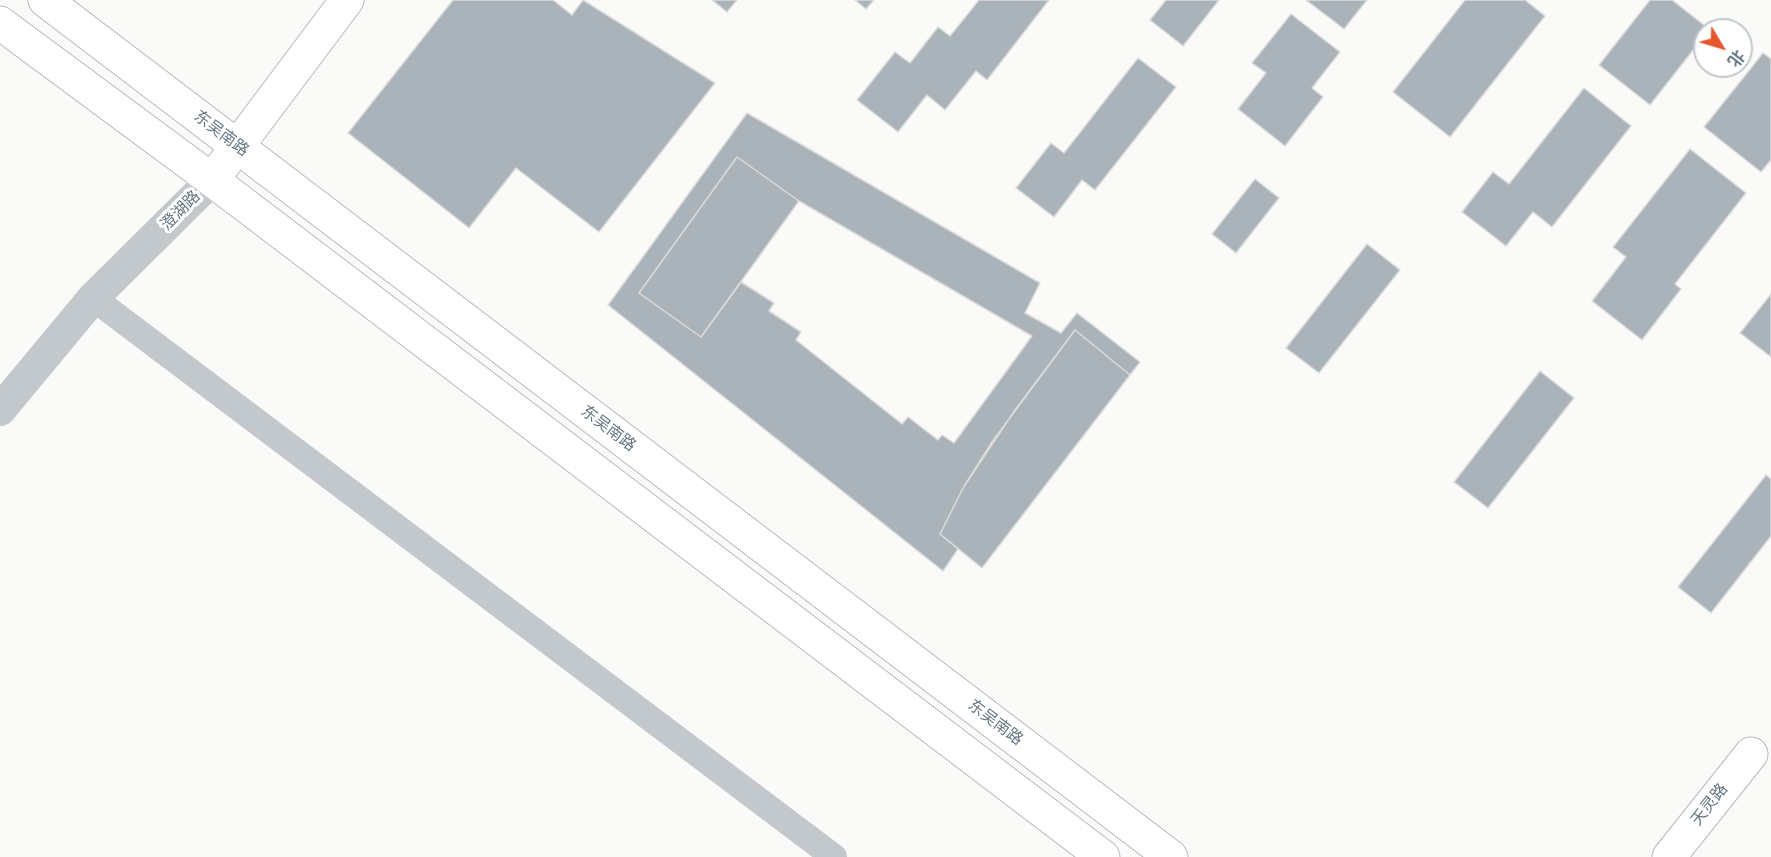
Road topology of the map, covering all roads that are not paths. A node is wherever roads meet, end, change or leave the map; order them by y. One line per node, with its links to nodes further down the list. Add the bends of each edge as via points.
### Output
1 (45, 0): 4 (main road, 东吴南路)
2 (347, 0): 4 (main road, 澄湖路)
3 (0, 22): 5 (main road)
4 (238, 147): 5 (main road, 澄湖路); 11 (main road, 东吴南路)
5 (212, 180): 6 (street, 澄湖路); 10 (main road)
6 (93, 298): 7 (street, 澄湖路); 9 (street)
7 (0, 410)
8 (1751, 754): 12 (main road, 天灵路)
9 (834, 857)
10 (1103, 857)
11 (1171, 857)
12 (1669, 857)

